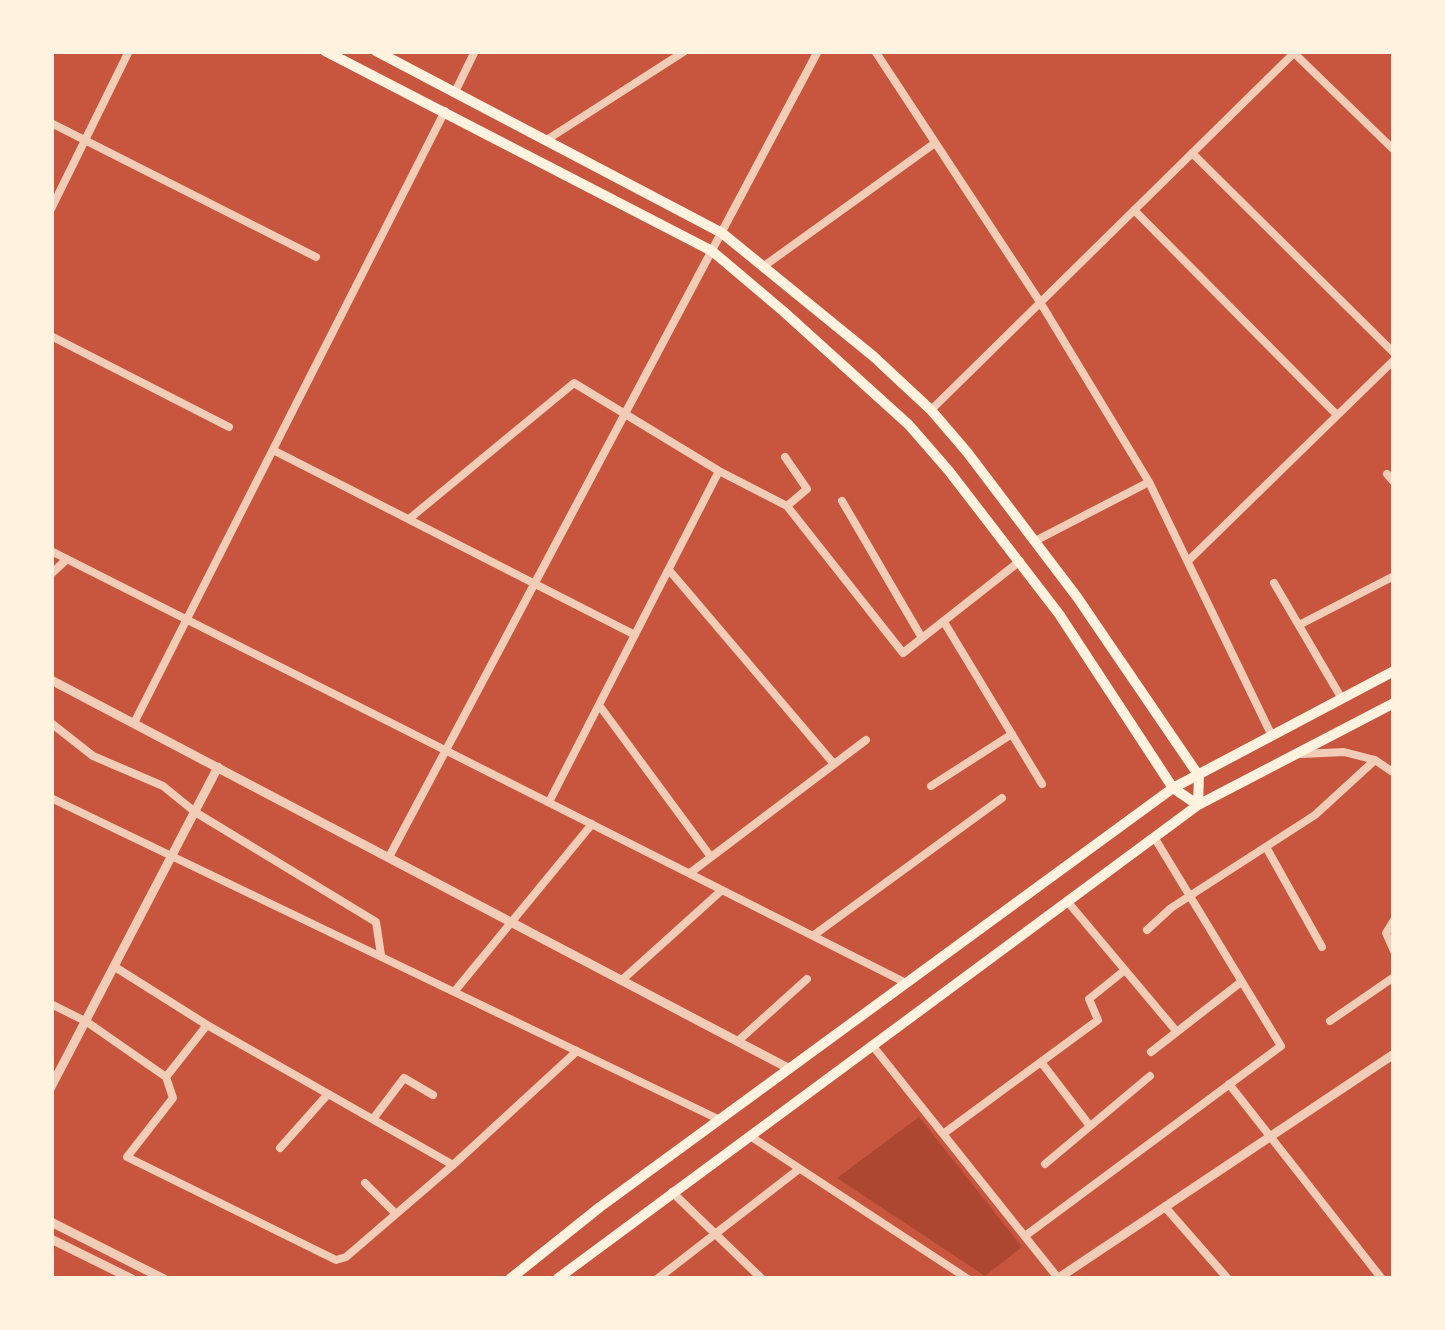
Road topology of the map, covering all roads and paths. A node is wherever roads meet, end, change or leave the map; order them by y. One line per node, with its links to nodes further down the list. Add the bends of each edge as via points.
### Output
1 (129, 51): 13 (street)
2 (325, 51): 10 (main road)
3 (376, 51): 9 (main road)
4 (475, 51): 9 (street)
5 (685, 51): 12 (street)
6 (818, 51): 19 (street)
7 (875, 51): 14 (street)
8 (1295, 52): 15 (street); 16 (street)
9 (456, 90): 12 (main road)
10 (445, 111): 20 (main road); 30 (street)
11 (51, 123): 13 (street)
12 (548, 139): 19 (main road)
13 (86, 140): 17 (street); 21 (street)
14 (935, 142): 22 (street); 23 (street)
15 (1394, 150)
16 (1192, 154): 18 (street); 25 (street)
17 (51, 209)
18 (1135, 210): 23 (street); 28 (street)
19 (722, 233): 20 (street); 22 (main road)
20 (712, 251): 27 (street); 40 (main road, via 909,425)
21 (316, 257)
22 (764, 266): 26 (main road)
23 (1040, 302): 26 (street); 33 (street)
24 (51, 336): 29 (street)
25 (1394, 356): 28 (street)
26 (931, 410): 37 (main road)
27 (625, 415): 32 (street); 36 (street, via 574,382); 46 (street)
28 (1337, 416): 41 (street)
29 (229, 427)
30 (273, 450): 36 (street); 47 (street)
31 (784, 457): 35 (street, via 807,490)
32 (719, 471): 35 (street); 42 (street)
33 (1149, 482): 37 (street); 41 (street)
34 (842, 501): 51 (street)
35 (787, 506): 51 (street, via 903,653)
36 (409, 518): 46 (street)
37 (1035, 541): 68 (main road)
38 (51, 551): 39 (street)
39 (67, 559): 43 (street); 47 (street)
40 (1021, 560): 48 (street); 71 (main road)
41 (1188, 562): 60 (street)
42 (669, 570): 50 (street); 65 (street)
43 (51, 574)
44 (1394, 576): 49 (street)
45 (1274, 583): 49 (street)
46 (535, 584): 50 (street); 62 (street)
47 (187, 620): 58 (street); 62 (street)
48 (944, 622): 51 (street); 59 (street)
49 (1299, 625): 54 (street)
50 (635, 635): 56 (street)
51 (922, 638)
52 (1394, 671): 54 (main road)
53 (51, 680): 58 (street)
54 (1342, 699): 60 (main road)
55 (1394, 703): 63 (main road)
56 (599, 705): 74 (street); 81 (street)
57 (51, 723): 76 (street, via 93,756 163,785)
58 (134, 723): 66 (street)
59 (1012, 734): 69 (street); 70 (street)
60 (1272, 736): 68 (main road)
61 (866, 740): 65 (street)
62 (446, 750): 74 (street); 82 (street)
63 (1295, 754): 64 (street); 75 (main road)
64 (1375, 760): 67 (street); 79 (street)
65 (834, 764): 81 (street)
66 (218, 767): 76 (street); 82 (street)
67 (1394, 773)
68 (1199, 776): 71 (main road); 75 (main road)
69 (1042, 784)
70 (931, 786)
71 (1173, 788): 75 (main road); 99 (main road)
72 (51, 798): 80 (street)
73 (1002, 798): 90 (street)
74 (549, 802): 77 (street)
75 (1198, 805): 78 (main road)
76 (195, 812): 80 (street); 93 (street, via 376,922)
77 (592, 824): 83 (street); 88 (street)
78 (1154, 838): 85 (street); 86 (main road)
79 (1266, 847): 85 (street); 91 (street)
80 (173, 854): 93 (street); 94 (street)
81 (711, 856): 83 (street)
82 (389, 857): 88 (street)
83 (689, 873): 84 (street)
84 (722, 890): 90 (street); 98 (street)
85 (1190, 897): 89 (street); 100 (street)
86 (1067, 901): 95 (street); 108 (main road)
87 (1394, 920): 92 (street, via 1386,933)
88 (512, 922): 98 (street); 101 (street)
89 (1148, 930)
90 (814, 935): 99 (street)
91 (1322, 947)
92 (1394, 952)
93 (381, 956): 101 (street)
94 (115, 967): 103 (street); 105 (street)
95 (1125, 970): 106 (street); 112 (street, via 1089,999 1098,1020)
96 (1394, 976): 104 (street)
97 (807, 979): 107 (street)
98 (622, 980): 107 (street)
99 (904, 982): 113 (main road)
100 (1241, 982): 106 (street); 117 (street, via 1280,1046)
101 (454, 992): 109 (street)
102 (51, 1004): 103 (street)
103 (87, 1022): 116 (street); 118 (street)
104 (1330, 1022)
105 (207, 1024): 116 (street); 119 (street)
106 (1178, 1032): 110 (street)
107 (738, 1041): 113 (street)
108 (872, 1044): 124 (street); 125 (main road)
109 (577, 1051): 122 (street); 129 (street)
110 (1151, 1052)
111 (1390, 1057): 114 (street); 126 (street)
112 (1041, 1063): 123 (street); 124 (street)
113 (788, 1068): 122 (main road)
114 (1394, 1070)
115 (1150, 1076): 123 (street)
116 (166, 1077): 134 (street, via 172,1098 128,1156 336,1260)
117 (1229, 1084): 126 (street); 137 (street)
118 (51, 1087)
119 (328, 1094): 121 (street); 127 (street)
120 (434, 1095): 121 (street, via 404,1078)
121 (373, 1120): 129 (street)
122 (719, 1120): 142 (main road)
123 (1090, 1126): 128 (street)
124 (944, 1134): 137 (street)
125 (748, 1135): 130 (street); 132 (main road)
126 (1270, 1137): 133 (street); 148 (street)
127 (280, 1148)
128 (1045, 1164)
129 (453, 1166): 134 (street)
130 (799, 1169): 136 (street); 146 (street)
131 (365, 1184): 134 (street)
132 (671, 1192): 136 (street); 143 (main road)
133 (1165, 1207): 139 (street); 147 (street)
134 (396, 1214)
135 (51, 1222): 141 (street)
136 (715, 1234): 144 (street); 145 (street)
137 (1025, 1236): 139 (street)
138 (51, 1239): 140 (street)
139 (1058, 1278)
140 (132, 1279)
141 (164, 1279)
142 (510, 1279)
143 (557, 1279)
144 (657, 1279)
145 (762, 1279)
146 (968, 1279)
147 (1228, 1279)
148 (1382, 1279)

